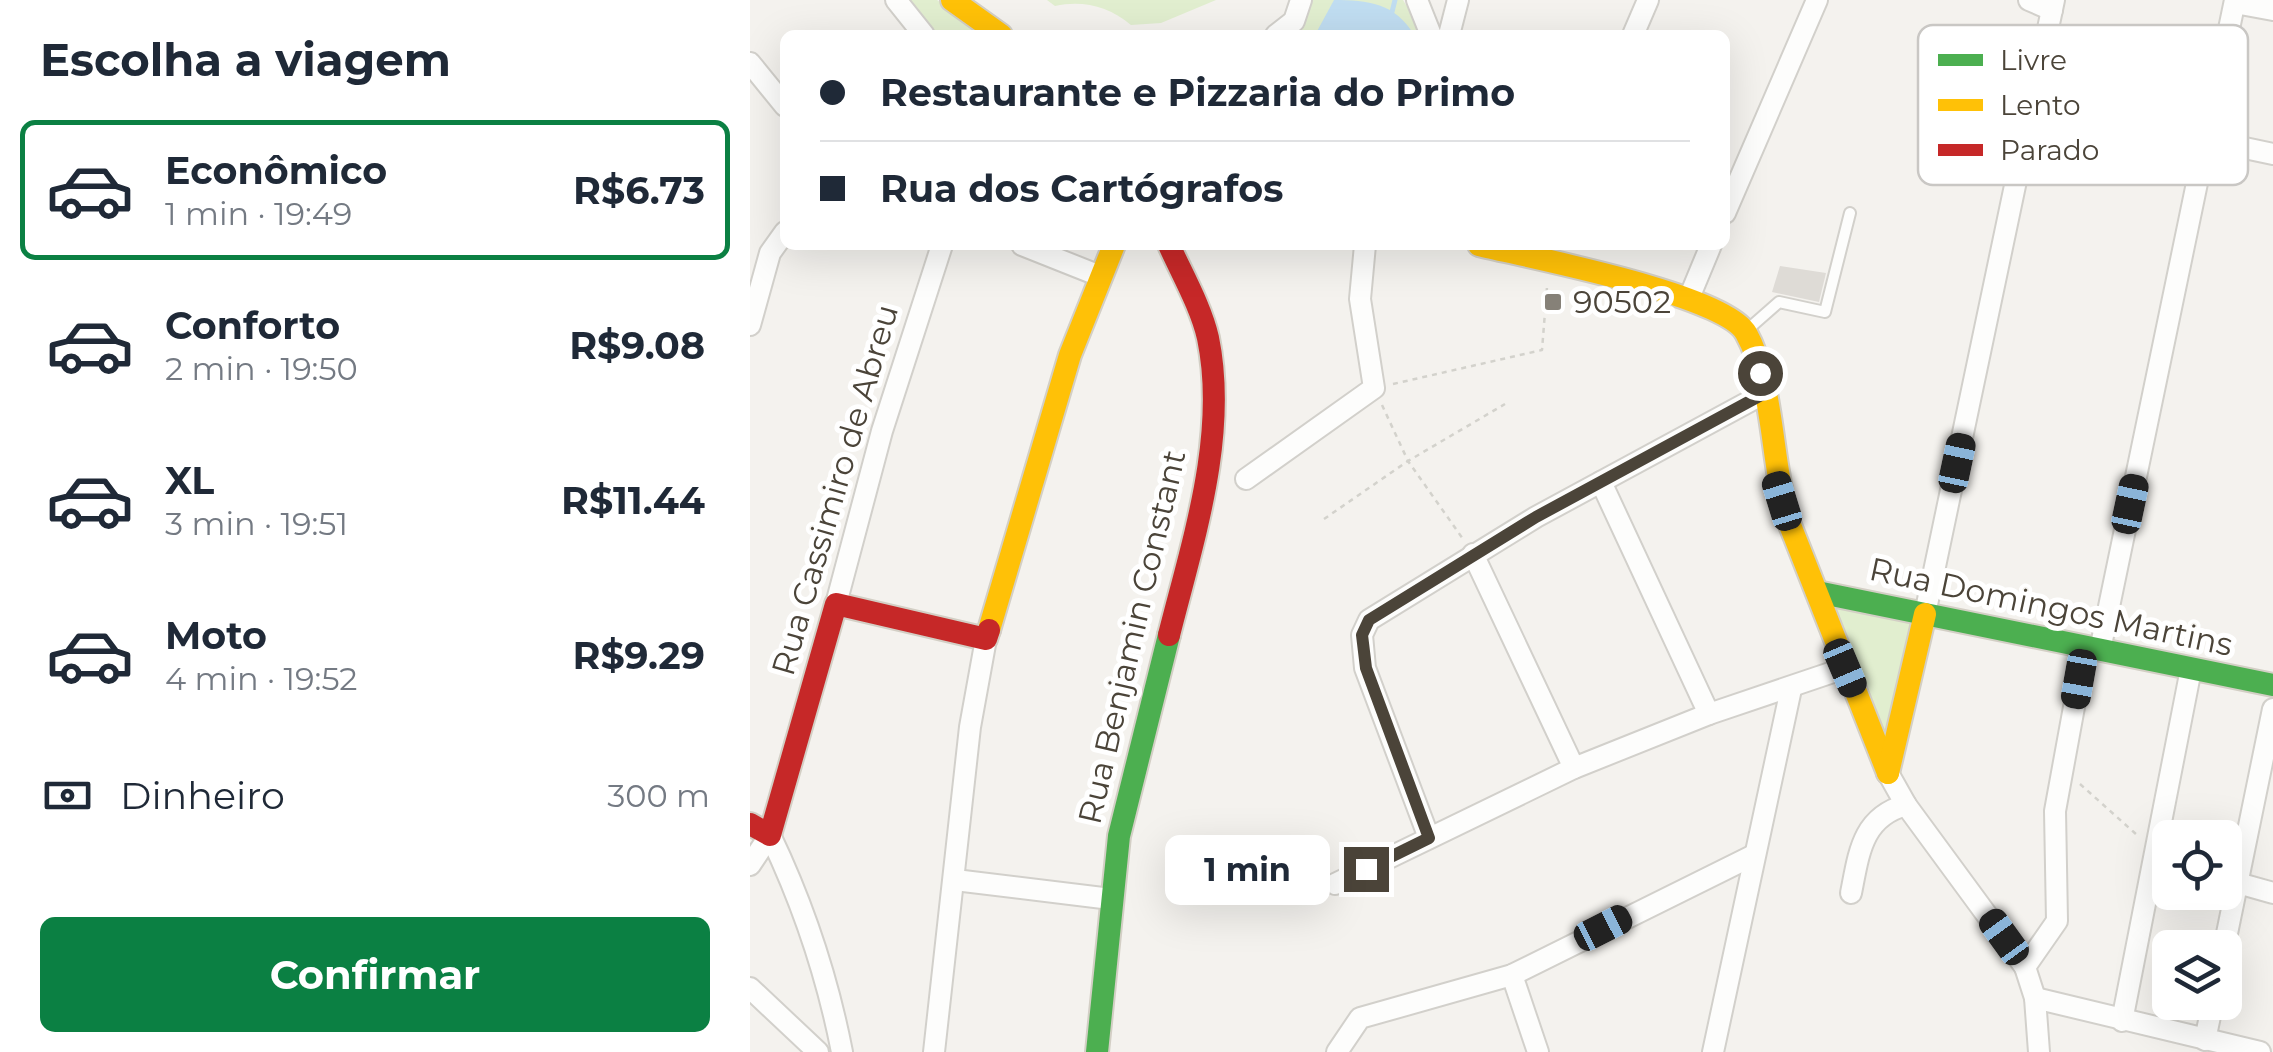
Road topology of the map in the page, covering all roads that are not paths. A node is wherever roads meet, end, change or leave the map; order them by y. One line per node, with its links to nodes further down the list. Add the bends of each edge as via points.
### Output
1 (896, 0): 12 (street)
2 (952, 0): 13 (street)
3 (1301, 0): 14 (street, via 1294,21)
4 (1417, 0): 15 (street)
5 (1458, 0): 16 (street)
6 (1648, 0): 17 (street)
7 (1816, 0): 24 (street)
8 (2029, 0): 10 (street)
9 (2235, 1): 11 (street)
10 (2053, 5)
11 (2273, 10)
12 (920, 30)
13 (994, 30)
14 (1282, 30)
15 (1430, 30)
16 (1449, 30)
17 (1635, 30)
18 (750, 64): 19 (street)
19 (780, 100)
20 (2248, 149): 21 (street)
21 (2273, 154)
22 (2015, 185): 46 (street)
23 (2197, 185): 48 (street)
24 (1730, 201)
25 (1850, 213): 39 (lane, via 1825,312 1779,302)
26 (780, 239): 36 (street)
27 (940, 250): 45 (street, Rua Cassimiro de Abreu)
28 (1035, 250): 35 (street)
29 (1112, 250): 35 (street)
30 (1171, 250): 69 (street, Rua Benjamin Constant, via 1206,332 1216,389 1200,511 1130,784)
31 (1365, 250): 41 (street, via 1360,299 1374,388)
32 (1503, 250): 34 (street)
33 (1710, 250): 37 (street)
34 (1544, 258): 37 (street)
35 (1100, 276): 47 (street, via 1070,355)
36 (753, 298): 38 (street)
37 (1689, 298): 39 (street)
38 (750, 326)
39 (1745, 331): 40 (street)
40 (1765, 393): 42 (street); 44 (street, via 1776,481)
41 (1246, 479)
42 (1601, 482): 43 (street); 54 (street)
43 (1473, 554): 55 (street); 61 (street, via 1369,620 1362,635 1366,668)
44 (1817, 592): 46 (street, Rua Domingos Martins); 49 (street)
45 (836, 604): 47 (street); 59 (street, Rua Cassimiro de Abreu)
46 (1925, 614): 48 (street, Rua Domingos Martins); 56 (street)
47 (986, 640): 64 (street)
48 (2092, 648): 50 (street, Rua Domingos Martins); 71 (street, via 2060,777 2057,921)
49 (1845, 668): 52 (street); 56 (street)
50 (2192, 669): 51 (street, Rua Domingos Martins); 58 (street)
51 (2273, 685)
52 (1791, 689): 54 (street); 62 (street)
53 (2273, 709): 60 (street)
54 (1709, 714): 55 (street)
55 (1574, 768): 61 (street)
56 (1888, 773): 57 (street)
57 (1906, 805): 67 (street, via 1875,819); 71 (street)
58 (2169, 820)
59 (760, 829): 63 (street, Rua Cassimiro de Abreu); 79 (street, via 800,896)
60 (2242, 837)
61 (1429, 838): 65 (street)
62 (1754, 855): 72 (street); 84 (street)
63 (750, 865)
64 (955, 880): 69 (street); 80 (street)
65 (1335, 884)
66 (2242, 885): 68 (street)
67 (1851, 893)
68 (2273, 893)
69 (1111, 899): 81 (street, Rua Benjamin Constant)
70 (2152, 901): 76 (street)
71 (2025, 967): 74 (street)
72 (1512, 974): 82 (street, via 1378,1010 1360,1018); 83 (street)
73 (750, 988): 78 (street)
74 (2035, 998): 76 (street); 85 (street)
75 (2214, 1020): 77 (street)
76 (2122, 1021): 77 (street)
77 (2216, 1045): 86 (street)
78 (818, 1052)
79 (842, 1052)
80 (934, 1052)
81 (1097, 1052)
82 (1336, 1052)
83 (1538, 1052)
84 (1713, 1052)
85 (2039, 1052)
86 (2260, 1052)

